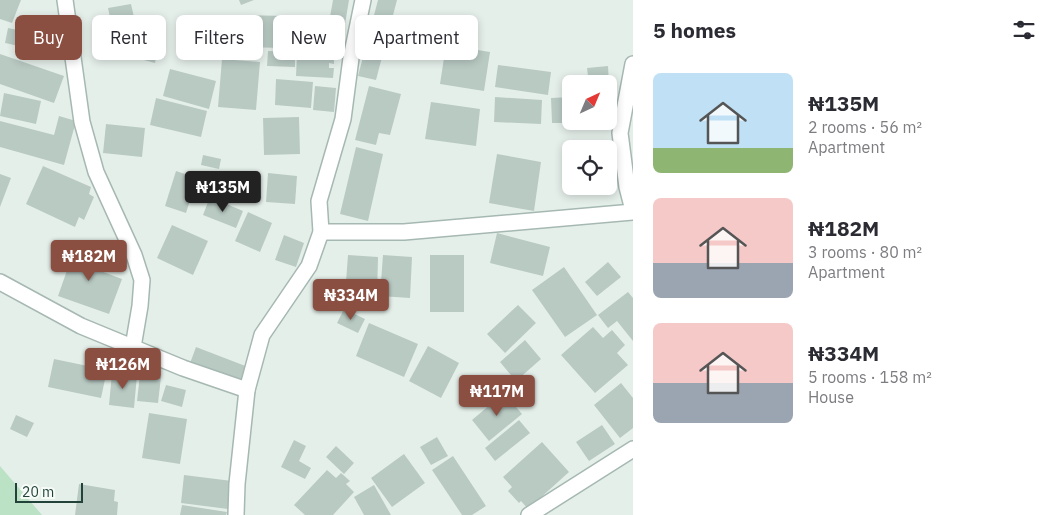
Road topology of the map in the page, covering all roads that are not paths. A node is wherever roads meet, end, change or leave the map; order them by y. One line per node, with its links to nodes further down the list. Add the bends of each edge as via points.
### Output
1 (65, 0): 7 (street, via 82,122 96,172 142,280)
2 (363, 0): 5 (street, via 350,58 344,119 319,201)
3 (633, 64): 4 (street, via 620,133)
4 (633, 211): 5 (street, via 404,232)
5 (321, 232): 8 (street, via 309,266 262,335)
6 (0, 282): 7 (street, via 81,326)
7 (133, 347): 8 (street)
8 (247, 390): 10 (street)
9 (633, 449): 11 (street)
10 (236, 515)
11 (529, 515)

